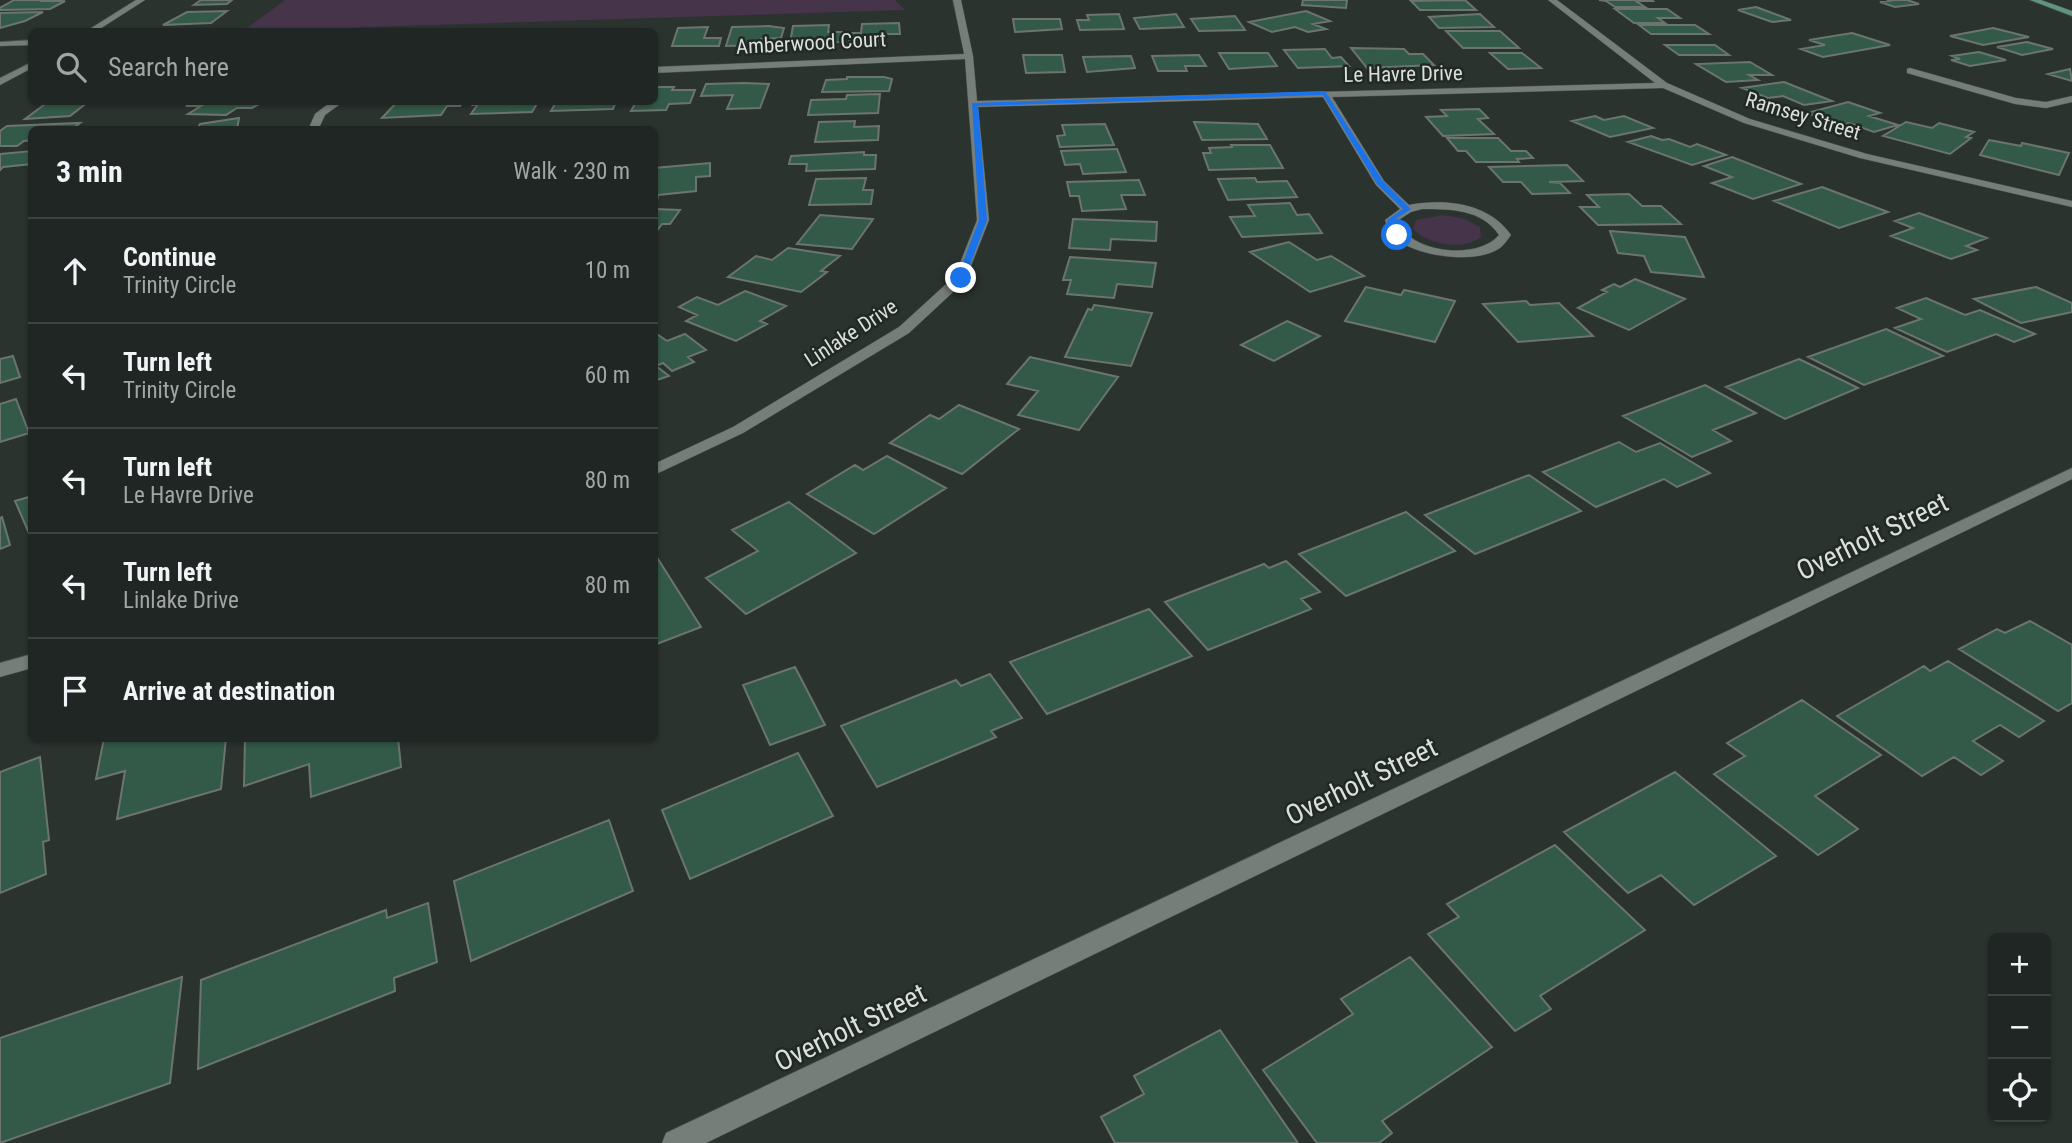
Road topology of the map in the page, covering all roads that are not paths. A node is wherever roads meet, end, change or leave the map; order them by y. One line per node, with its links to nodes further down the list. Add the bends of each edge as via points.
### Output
1 (141, 0): 7 (street)
2 (957, 0): 3 (street); 10 (street, Linlake Drive)
3 (971, 0)
4 (1552, 0): 15 (street, Ramsey Street)
5 (2034, 0): 6 (main road)
6 (2072, 14)
7 (96, 28)
8 (28, 42): 9 (street)
9 (0, 44)
10 (970, 56): 12 (street, Amberwood Court); 18 (street, Linlake Drive)
11 (28, 66): 14 (street)
12 (658, 70)
13 (1910, 71): 17 (street, via 2015,101 2046,105)
14 (0, 82)
15 (1664, 85): 16 (street, Le Havre Drive); 21 (street, Ramsey Street, via 1789,135)
16 (1325, 93): 18 (street, Le Havre Drive); 22 (street, via 1380,183)
17 (2072, 99)
18 (975, 104): 23 (street, Linlake Drive, via 983,220 961,278 904,330 738,430)
19 (330, 105): 20 (street)
20 (314, 126)
21 (2072, 204)
22 (1407, 209): 22 (street, via 1440,206 1477,213 1492,219 1505,235 1493,249 1479,252 1424,248 1397,235 1391,227 1391,220)
23 (658, 468)
24 (2072, 473): 27 (street, Overholt Street)
25 (28, 662): 26 (street)
26 (0, 670)
27 (676, 1143)

